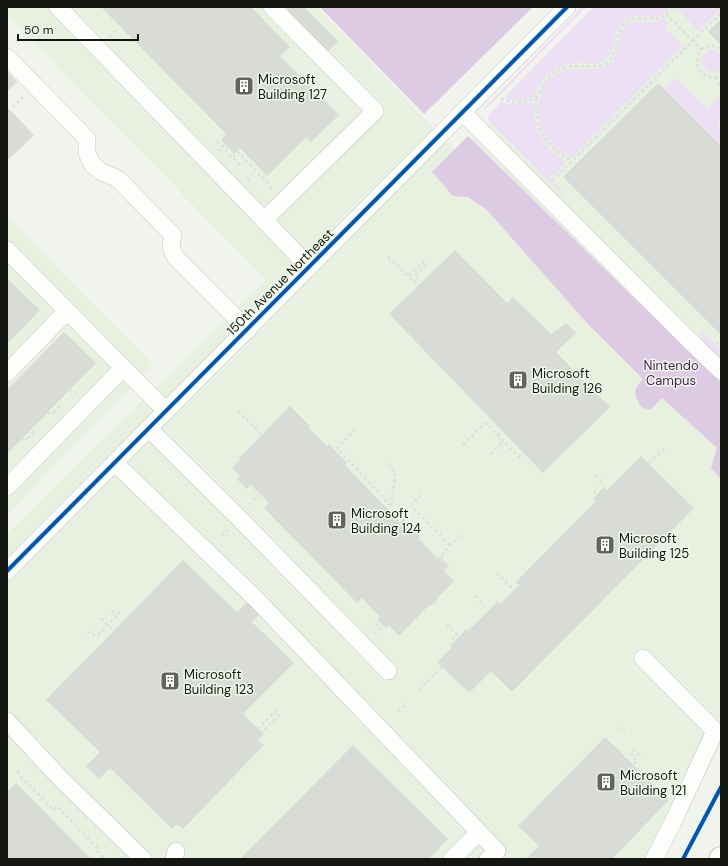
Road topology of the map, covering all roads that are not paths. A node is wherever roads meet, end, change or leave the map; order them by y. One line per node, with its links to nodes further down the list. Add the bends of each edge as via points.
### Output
1 (58, 7): 6 (street)
2 (272, 7): 6 (street, via 375,111)
3 (567, 7): 5 (street, 150th Avenue Northeast)
4 (7, 58): 10 (street, via 87,139 87,153 92,164 100,171 118,179 173,235 170,244 176,258)
5 (462, 112): 8 (street, 150th Avenue Northeast); 12 (street)
6 (264, 220): 8 (street)
7 (7, 250): 9 (street)
8 (309, 267): 10 (street, 150th Avenue Northeast)
9 (67, 312): 11 (street); 13 (street)
10 (248, 330): 14 (street, 150th Avenue Northeast)
11 (123, 368): 14 (street); 17 (street)
12 (721, 370)
13 (7, 373)
14 (166, 412): 15 (street, 150th Avenue Northeast)
15 (149, 429): 16 (street, 150th Avenue Northeast); 20 (street)
16 (115, 463): 18 (street, 150th Avenue Northeast); 22 (street, via 256,599)
17 (7, 486)
18 (7, 571)
19 (642, 658): 26 (street, via 715,731)
20 (388, 670)
21 (7, 721): 23 (street, via 70,789)
22 (478, 833): 24 (street); 25 (street, via 496,851)
23 (143, 859)
24 (452, 859)
25 (488, 859)
26 (654, 859)

